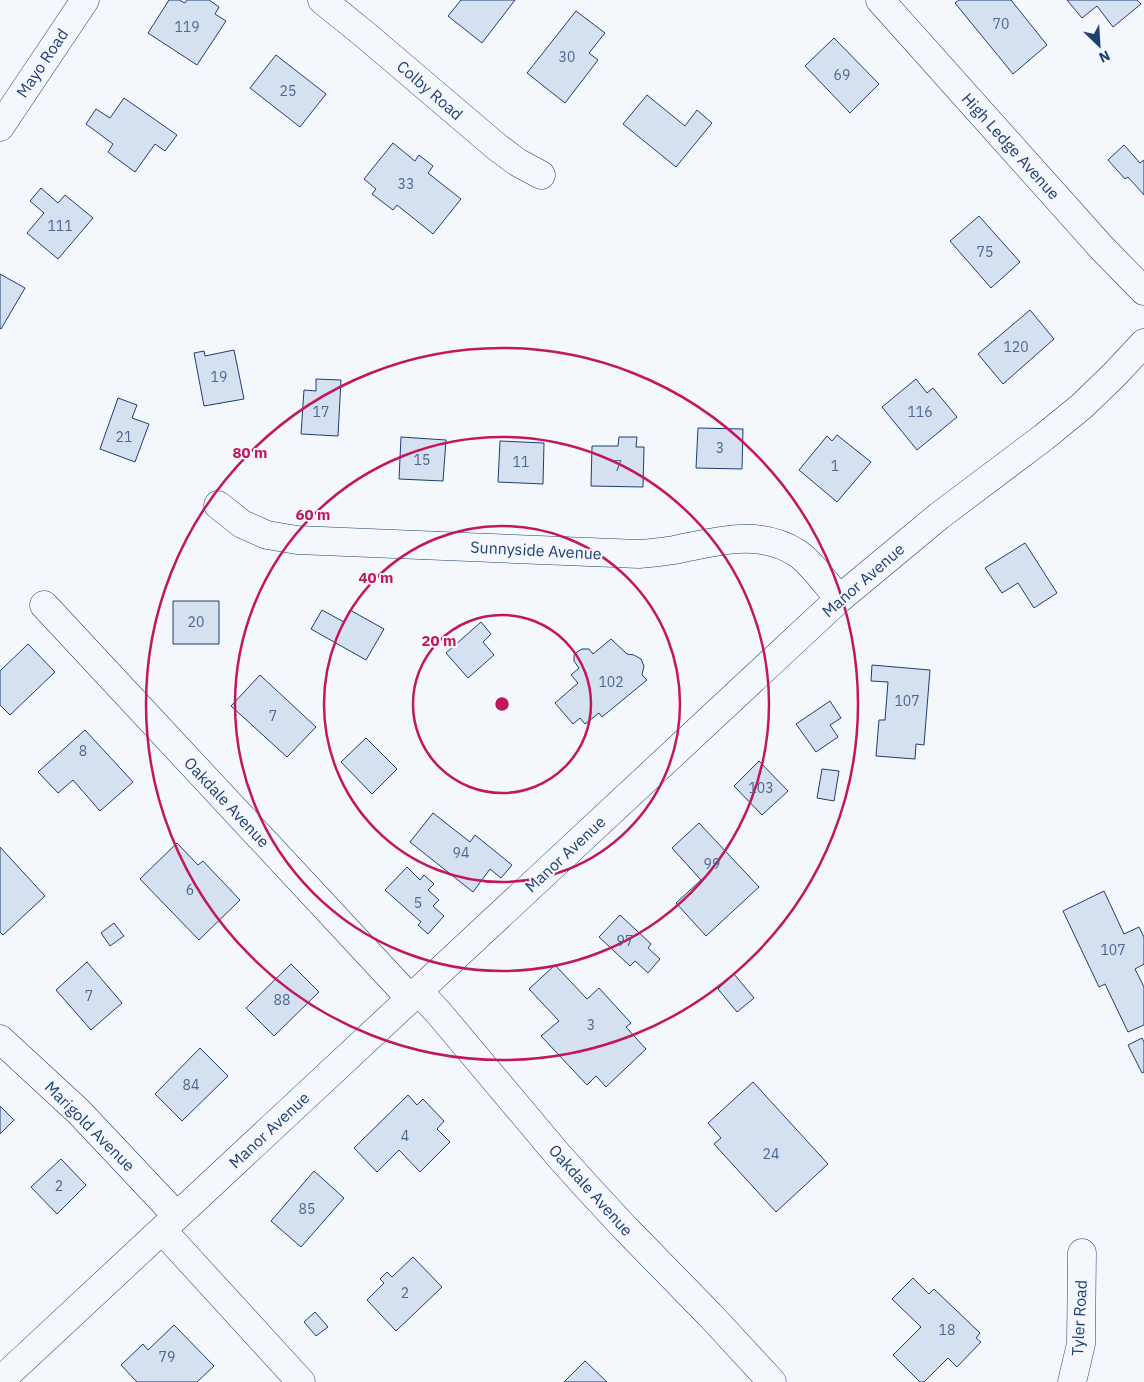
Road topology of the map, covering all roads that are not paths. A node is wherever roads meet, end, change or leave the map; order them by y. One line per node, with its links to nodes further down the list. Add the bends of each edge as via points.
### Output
1 (85, 0): 4 (street, Mayo Road)
2 (322, 0): 5 (street, Colby Road, via 498,147)
3 (880, 0): 6 (street, High Ledge Avenue)
4 (0, 127)
5 (541, 175)
6 (1144, 291)
7 (1144, 343): 9 (street, Manor Avenue, via 1082,406 1044,438 940,516)
8 (218, 505): 9 (street, Sunnyside Avenue, via 242,524 267,535 297,540 639,554 727,539 754,539 779,544 799,554)
9 (839, 599): 11 (street, Manor Avenue)
10 (44, 605): 11 (street, Oakdale Avenue)
11 (414, 995): 13 (street, Manor Avenue); 17 (street, Oakdale Avenue, via 438,1012 559,1156)
12 (0, 1039): 13 (street, Marigold Avenue, via 80,1112)
13 (170, 1223): 15 (street, Manor Avenue); 16 (street, Marigold Avenue)
14 (1082, 1253): 18 (street, Tyler Road, via 1081,1344)
15 (0, 1381)
16 (301, 1382)
17 (772, 1382)
18 (1072, 1382)

